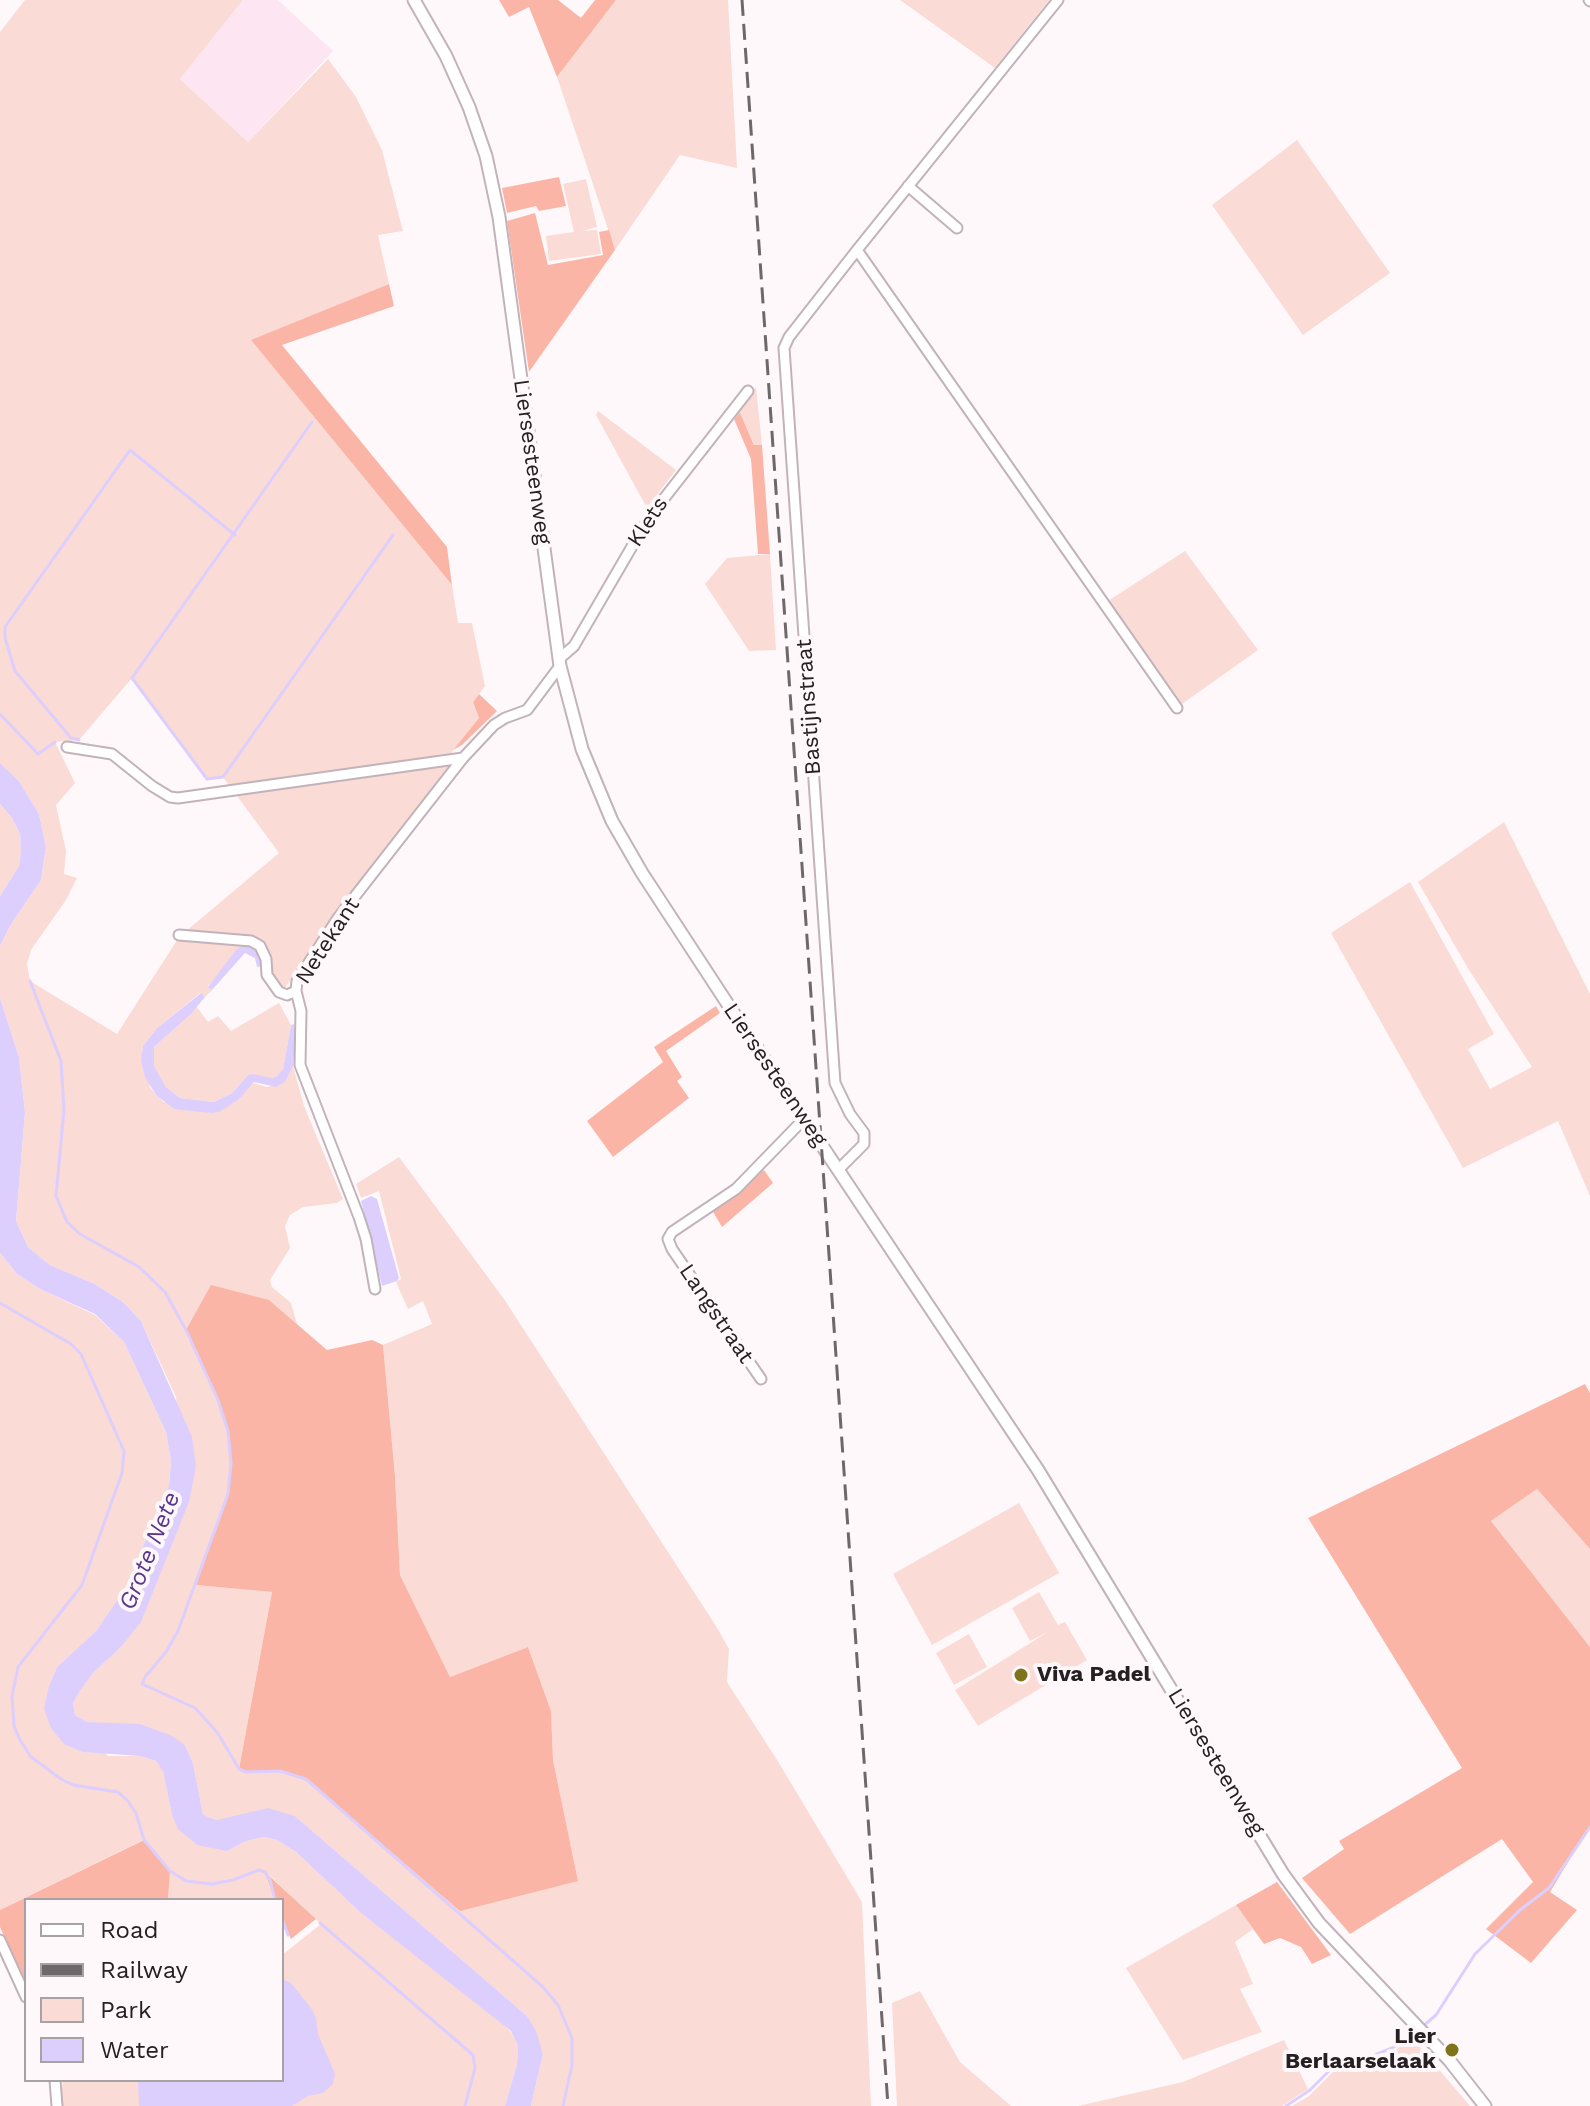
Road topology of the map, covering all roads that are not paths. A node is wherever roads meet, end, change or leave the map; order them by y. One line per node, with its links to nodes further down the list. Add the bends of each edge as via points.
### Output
1 (414, 0): 7 (street, Liersesteenweg, via 446,56 486,156 499,217)
2 (1058, 0): 3 (street, Bastijnstraat)
3 (908, 186): 4 (street); 5 (street, Bastijnstraat)
4 (957, 228)
5 (857, 250): 8 (street); 14 (street, Bastijnstraat, via 784,348 835,1083 864,1133 864,1144)
6 (748, 391): 7 (street, Klets, via 648,519)
7 (560, 663): 10 (street, Netekant, via 527,710 494,725); 13 (street, Liersesteenweg, via 582,749 612,821)
8 (1177, 708)
9 (67, 747): 10 (street, via 112,754 170,797 191,798)
10 (463, 758): 12 (street, Netekant, via 338,918 297,981)
11 (179, 935): 12 (street, via 251,941 260,946 267,975 279,992)
12 (296, 991): 15 (street, Netekant, via 300,1065 359,1217)
13 (804, 1119): 14 (street, Liersesteenweg); 16 (street, Langstraat, via 736,1189 668,1239)
14 (838, 1170): 21 (street, Liersesteenweg, via 1038,1470 1283,1874 1338,1944 1449,2060)
15 (375, 1289)
16 (761, 1379)
17 (0, 1940): 18 (street)
18 (24, 1993)
19 (55, 2082): 20 (street)
20 (57, 2106)
21 (1485, 2106)

